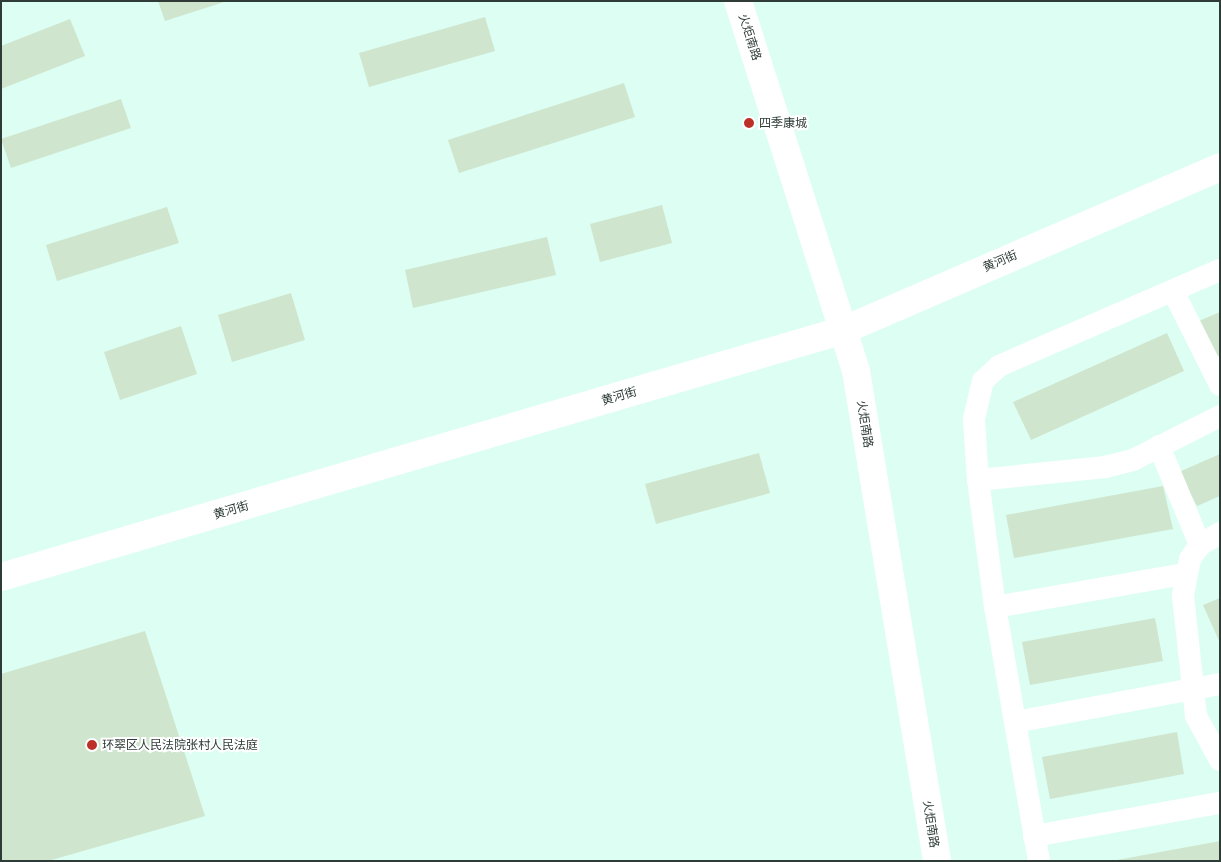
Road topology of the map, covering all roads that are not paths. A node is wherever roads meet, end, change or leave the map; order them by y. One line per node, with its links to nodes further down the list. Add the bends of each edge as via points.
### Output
1 (738, 1): 5 (main road, 火炬南路)
2 (1220, 167): 5 (main road, 黄河街)
3 (1220, 270): 4 (street)
4 (1173, 291): 6 (street); 9 (street, via 999,366 983,381 974,419)
5 (844, 330): 13 (main road, 黄河街); 21 (main road, 火炬南路, via 856,371)
6 (1220, 385)
7 (1220, 416): 8 (street)
8 (1159, 446): 9 (street, via 1105,467); 11 (street)
9 (978, 480): 14 (street)
10 (1220, 533): 11 (street)
11 (1200, 545): 12 (street)
12 (1184, 574): 14 (street); 16 (street)
13 (1, 577)
14 (995, 608): 17 (street)
15 (1220, 684): 16 (street)
16 (1192, 690): 17 (street); 18 (street, via 1196,716)
17 (1014, 722): 20 (street)
18 (1220, 760)
19 (1220, 803): 20 (street)
20 (1034, 836): 22 (street)
21 (937, 861)
22 (1040, 861)

